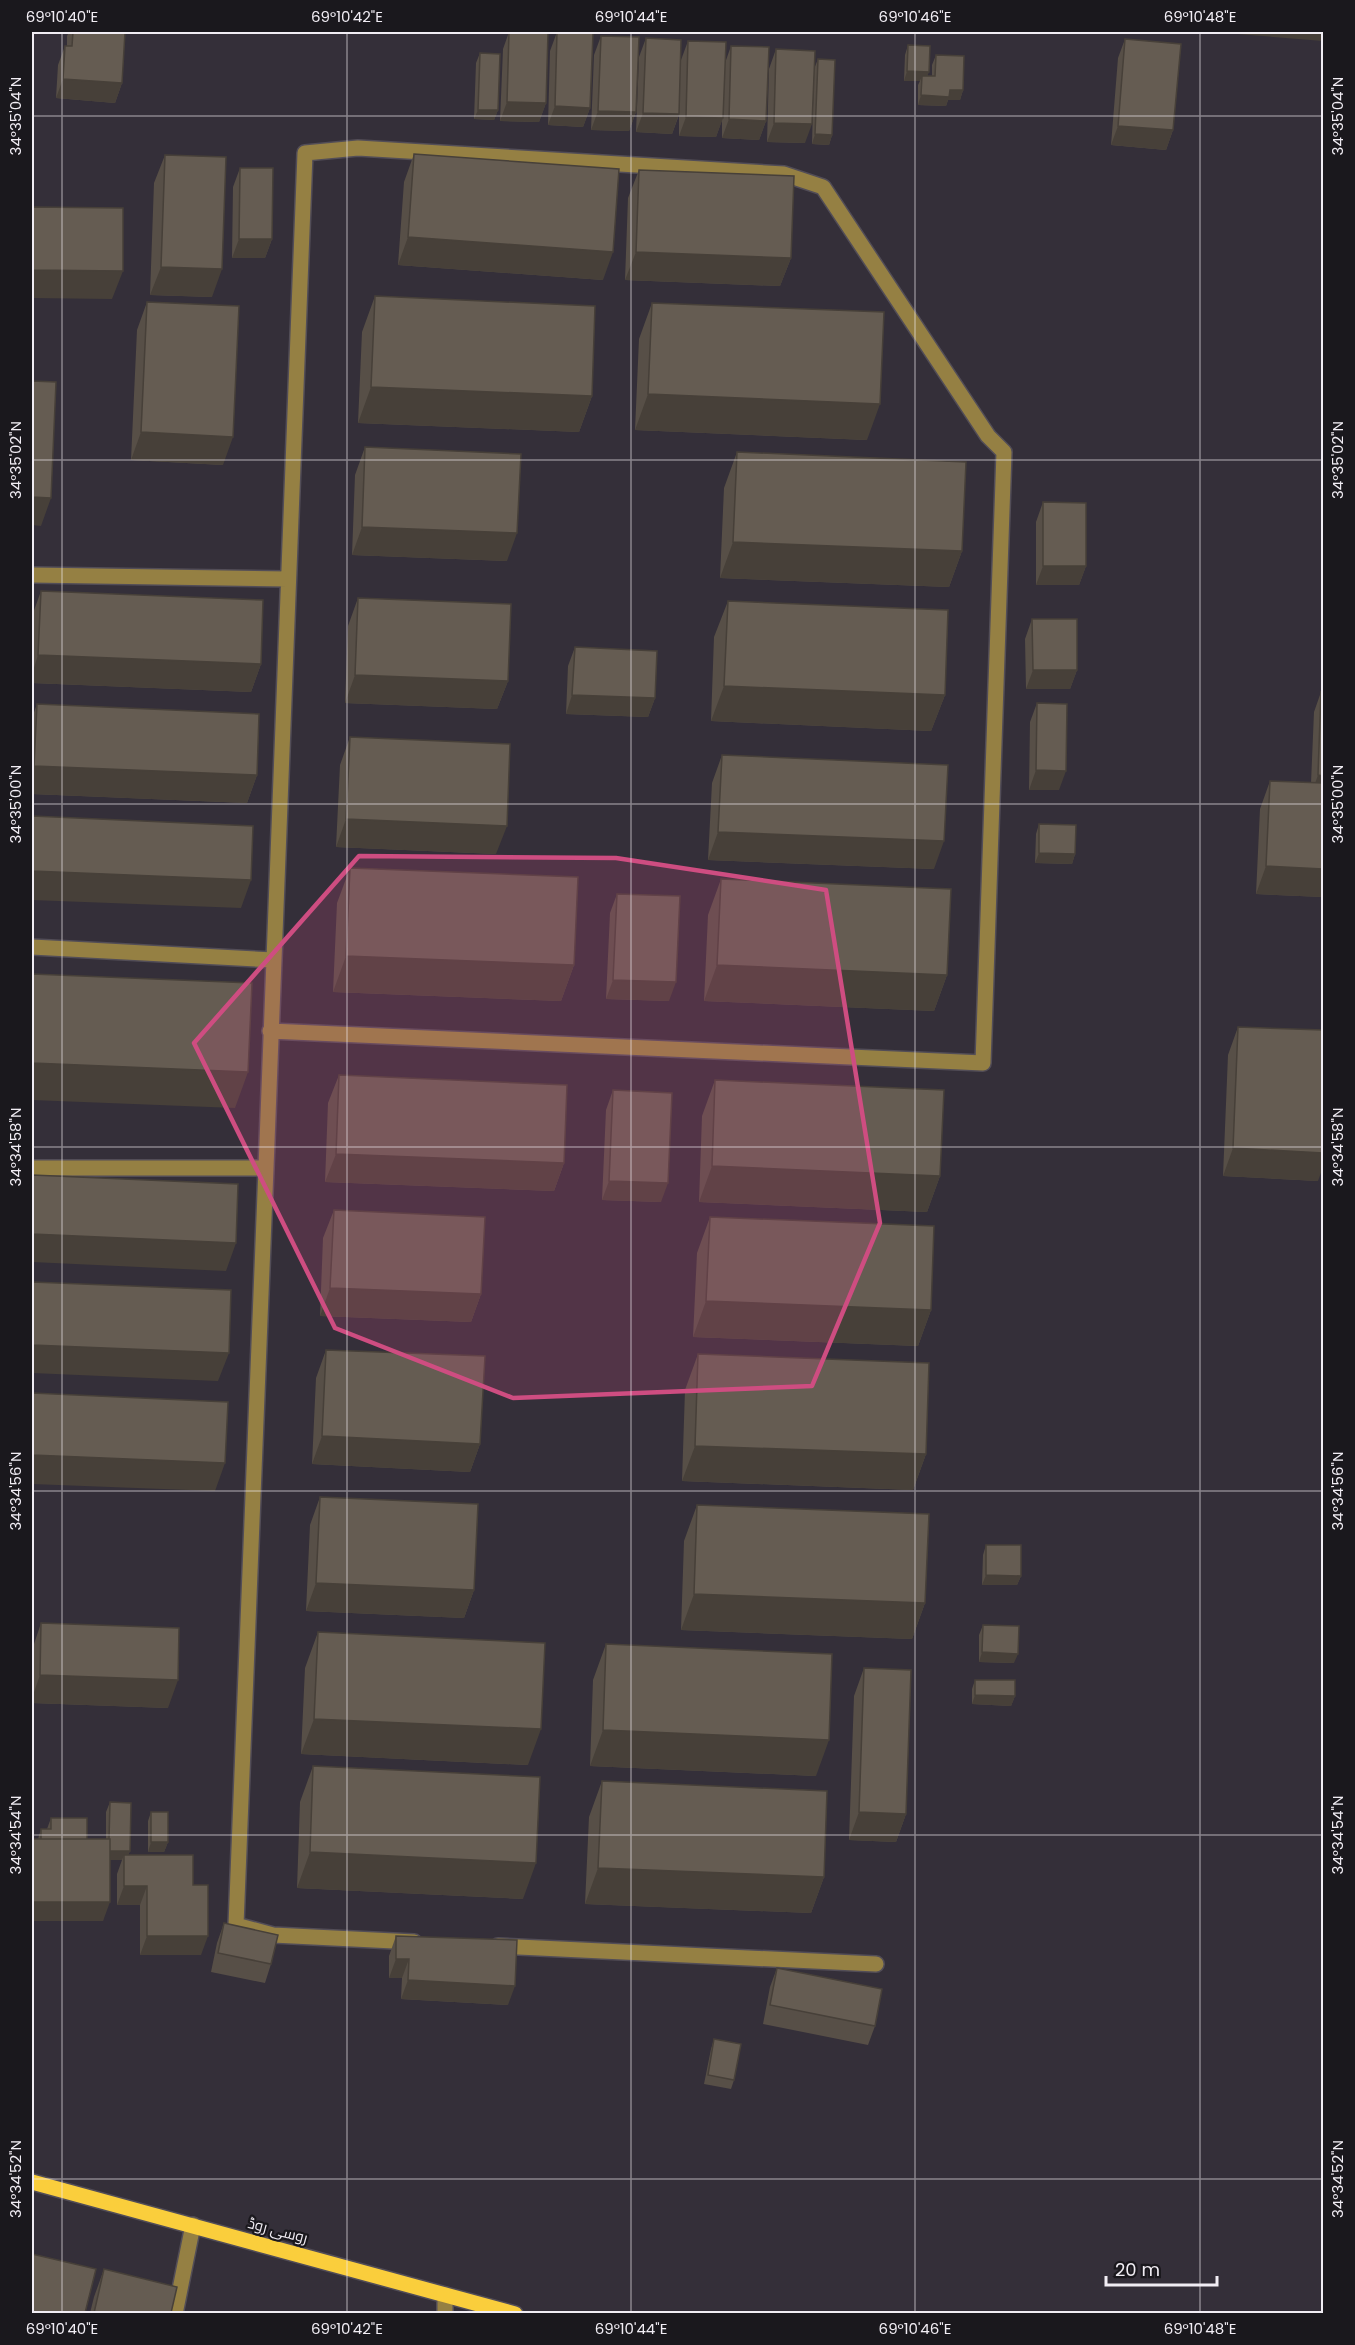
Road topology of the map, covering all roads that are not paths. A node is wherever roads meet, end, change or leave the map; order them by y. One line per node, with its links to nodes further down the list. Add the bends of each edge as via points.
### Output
1 (32, 575): 2 (street)
2 (286, 579): 4 (street); 5 (street, via 305,153 358,148 784,174 823,187 988,436 1004,452 983,1062)
3 (32, 946): 4 (street)
4 (273, 960): 5 (street)
5 (270, 1031): 7 (street)
6 (32, 1168): 7 (street)
7 (266, 1168): 8 (street, via 236,1925 273,1935)
8 (427, 1942)
9 (486, 1945): 10 (street)
10 (876, 1964)
11 (32, 2182): 12 (main road, روسی روڈ)
12 (193, 2225): 13 (main road, روسی روڈ); 14 (street)
13 (445, 2295): 15 (street); 16 (main road, روسی روڈ)
14 (175, 2313)
15 (445, 2313)
16 (515, 2313)

